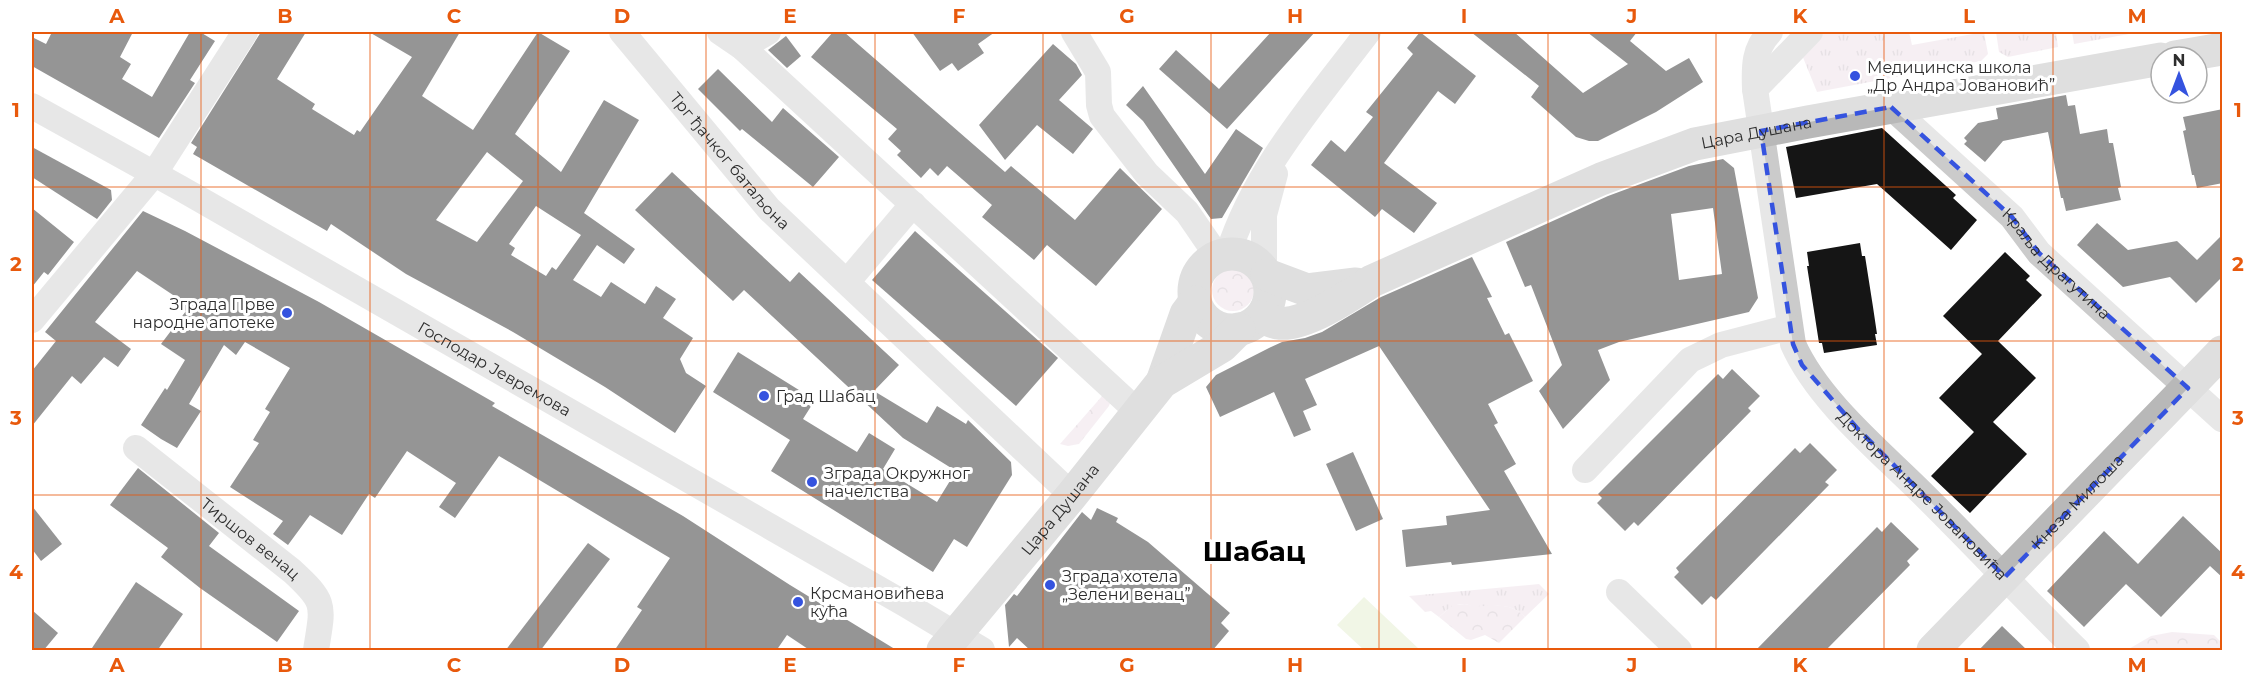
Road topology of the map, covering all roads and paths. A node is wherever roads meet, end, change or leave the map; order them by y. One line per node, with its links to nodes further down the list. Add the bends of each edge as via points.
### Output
1 (244, 32): 16 (street)
2 (622, 32): 21 (street, Трг ђачког батаљона, via 769,208)
3 (720, 32): 9 (street)
4 (768, 32): 9 (street)
5 (1074, 32): 18 (street, via 1098,72 1102,116 1126,150 1188,212)
6 (1368, 32): 15 (street)
7 (1770, 32): 11 (street, Доктора Андре Јовановића, via 1754,60)
8 (1810, 32): 11 (street)
9 (742, 47): 17 (street)
10 (2149, 61): 13 (main road, Цара Душана)
11 (1755, 89): 14 (street, Доктора Андре Јовановића)
12 (32, 106): 16 (street, Господар Јевремова)
13 (1891, 107): 14 (main road, Цара Душана); 28 (street, Краља Драгутина, via 2013,218 2039,253)
14 (1761, 130): 20 (main road, Цара Душана, via 1695,144 1641,163); 25 (street, Доктора Андре Јовановића)
15 (1284, 145): 18 (street, via 1268,166); 19 (street, via 1264,215)
16 (154, 174): 23 (street); 36 (street, Господар Јевремова)
17 (913, 204): 21 (street); 29 (street)
18 (1223, 255): 19 (main road, via 1246,256); 22 (main road, via 1204,266 1197,276)
19 (1265, 273): 20 (main road, Цара Душана, via 1307,290); 24 (main road, via 1270,286 1267,308)
20 (1372, 281): 24 (main road, Цара Душана, via 1341,302 1301,320)
21 (847, 282): 33 (street, Трг ђачког батаљона)
22 (1196, 302): 24 (main road, via 1200,312 1217,326 1228,329); 27 (main road, Цара Душана, via 1186,314)
23 (32, 320)
24 (1250, 323): 27 (main road, Цара Душана, via 1222,346)
25 (1790, 327): 32 (street, via 1721,345 1690,360); 34 (street, Доктора Андре Јовановића, via 1802,365 1821,390)
26 (2223, 352): 28 (main road, Кнеза Милоша)
27 (1162, 382): 29 (main road, Цара Душана)
28 (2188, 388): 30 (street, Краља Драгутина); 34 (main road, Кнеза Милоша)
29 (1137, 411): 33 (main road, Цара Душана)
30 (2223, 419)
31 (136, 448): 37 (street, Тиршов венац, via 313,590 321,612)
32 (1585, 470)
33 (1072, 495): 36 (main road, Цара Душана)
34 (2005, 578): 39 (main road, Кнеза Милоша); 40 (street, Доктора Андре Јовановића)
35 (1619, 592): 38 (street)
36 (960, 645)
37 (316, 651)
38 (1679, 651)
39 (1933, 651)
40 (2077, 651)

